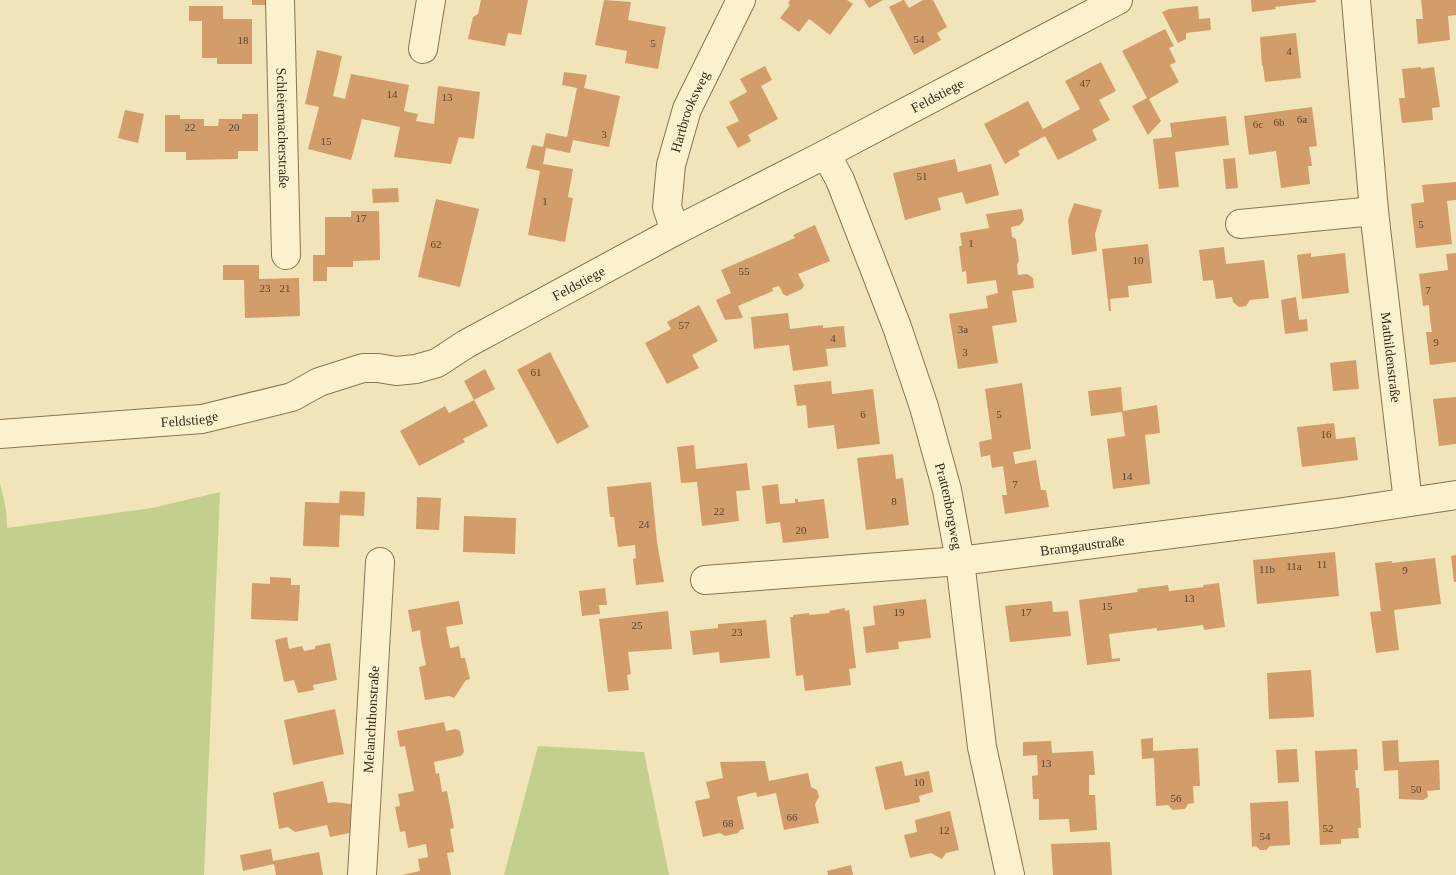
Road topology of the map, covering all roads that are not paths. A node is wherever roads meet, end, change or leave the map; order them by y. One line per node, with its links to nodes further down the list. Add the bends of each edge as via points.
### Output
1 (280, 0): 11 (street, Schleiermacherstraße)
2 (431, 0): 6 (street)
3 (741, 0): 10 (street, Hartbrooksweg, via 687,109 671,165 667,207)
4 (1118, 0): 7 (street, Feldstiege)
5 (1356, 0): 8 (street, Mathildenstraße)
6 (423, 50)
7 (826, 154): 10 (street, Feldstiege); 15 (street, Prattenborgweg, via 840,180 924,407 947,490)
8 (1374, 211): 9 (street); 14 (street, Mathildenstraße)
9 (1240, 224)
10 (675, 231): 12 (street, Feldstiege, via 466,344 437,363 396,371 363,368 319,382 292,397 202,419)
11 (286, 256)
12 (0, 434)
13 (1456, 495): 14 (street, Bramgaustraße)
14 (1408, 502): 15 (street, Bramgaustraße, via 1338,514)
15 (960, 561): 17 (street, Bramgaustraße); 19 (street, Prattenborgweg, via 982,747)
16 (380, 562): 18 (street, Melanchthonstraße)
17 (705, 580)
18 (362, 875)
19 (1010, 875)

